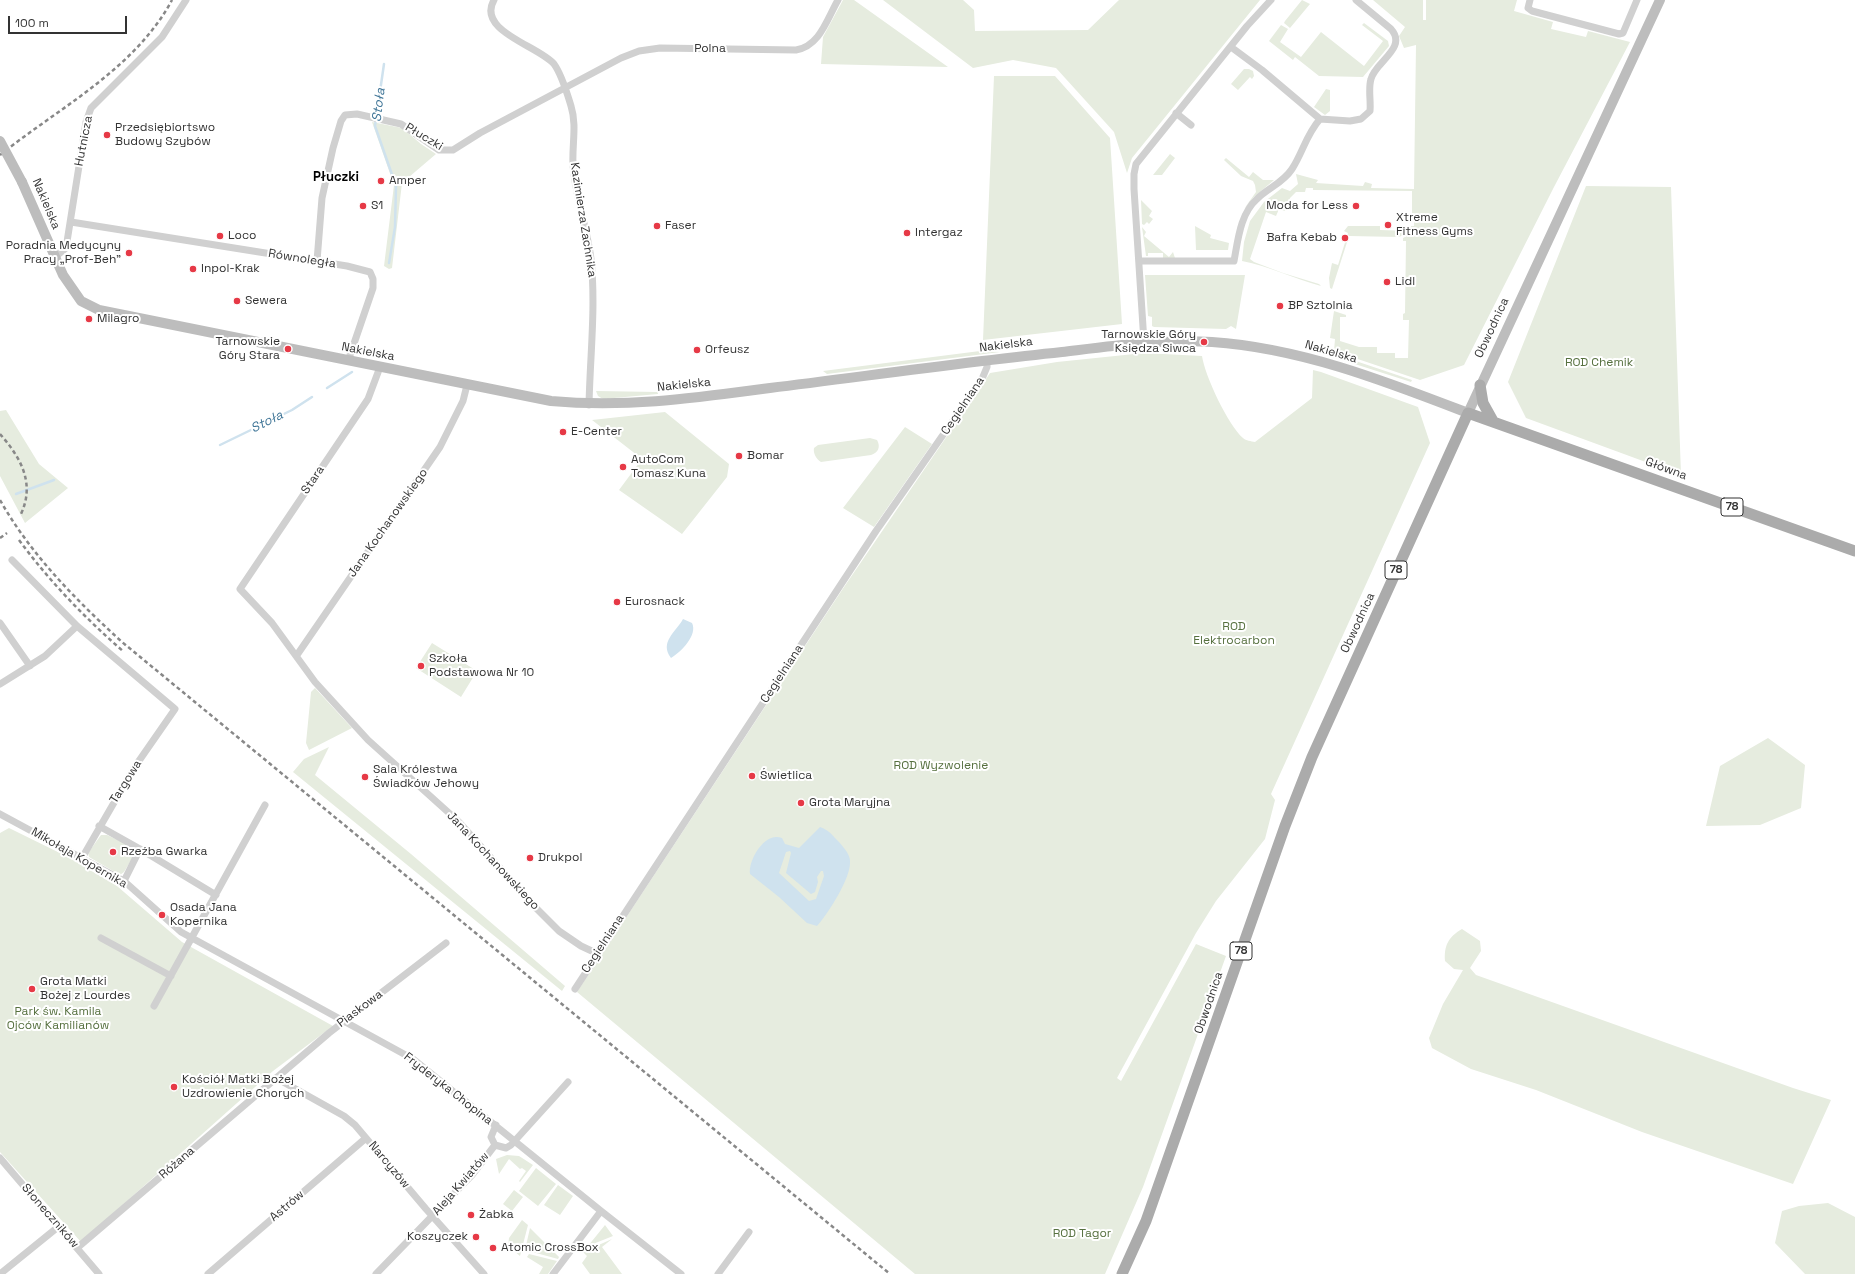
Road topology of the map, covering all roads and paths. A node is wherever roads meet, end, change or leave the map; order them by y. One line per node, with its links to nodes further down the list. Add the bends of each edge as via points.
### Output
1 (186, 0): 15 (street, Hutnicza, via 153,47 91,108 86,122)
2 (494, 0): 10 (street, Kazimierza Zachnika, via 490,9 495,24 553,63)
3 (838, 0): 10 (street, Polna, via 817,38 804,48 643,50 621,58)
4 (1271, 0): 9 (street)
5 (1356, 0): 12 (street, via 1395,33 1396,43 1371,78 1370,108 1367,115 1350,121)
6 (1530, 0): 7 (street, via 1528,8 1532,11 1622,34)
7 (1637, 0)
8 (1660, 0): 24 (street, Obwodnica)
9 (1230, 47): 11 (street); 12 (street, via 1262,70)
10 (564, 88): 17 (street, Płuczki, via 450,151 439,150 408,127 373,117 345,115 333,148 322,198); 25 (street, Kazimierza Zachnika, via 574,119 573,164 590,252 592,279)
11 (1176, 113): 13 (street); 18 (street, via 1136,164 1134,174)
12 (1320, 119): 18 (street, via 1307,136 1291,170 1248,210 1239,233 1234,261)
13 (1190, 125)
14 (0, 141): 16 (street, Nakielska, bridge, via 22,182)
15 (71, 222): 16 (street, Hutnicza, via 66,248); 17 (street, Równoległa)
16 (55, 257): 21 (street, Nakielska, via 76,296 99,310)
17 (318, 261): 21 (street, Równoległa, via 362,269 370,272 372,276 373,288)
18 (1139, 261): 19 (street)
19 (1144, 342): 20 (street, Nakielska); 26 (street, Nakielska, via 1213,342 1282,352 1342,367)
20 (987, 360): 25 (street, Nakielska, via 689,399); 46 (street, Cegielniana, via 982,379 876,531)
21 (348, 361): 22 (street, Nakielska)
22 (380, 367): 23 (street, Nakielska); 30 (street, Stara, via 368,399)
23 (467, 385): 25 (street, Nakielska, via 551,401); 33 (street, Jana Kochanowskiego, via 463,401 440,447)
24 (1480, 385): 26 (street, Obwodnica); 27 (main road, via 1483,403)
25 (589, 405)
26 (1468, 412): 27 (main road, Główna / 78); 71 (main road, Obwodnica / 78, via 1312,758 1285,826 1150,1208)
27 (1492, 421): 28 (main road, Główna / 78)
28 (1855, 551)
29 (12, 560): 32 (street)
30 (240, 589): 33 (street, Jana Kochanowskiego, via 272,622)
31 (0, 623): 34 (street)
32 (76, 626): 34 (street, via 45,656); 38 (street, Targowa, via 175,709 134,768)
33 (297, 655): 46 (street, Jana Kochanowskiego, via 315,682 368,740 459,822 546,919 559,931)
34 (30, 666): 35 (street)
35 (0, 684)
36 (265, 805): 42 (street)
37 (0, 814): 40 (street, Mikołaja Kopernika)
38 (99, 826): 39 (street); 40 (street, Targowa)
39 (140, 849): 41 (street); 42 (street)
40 (82, 858): 41 (street, Mikołaja Kopernika)
41 (124, 881): 44 (street, Mikołaja Kopernika)
42 (216, 895): 44 (street)
43 (101, 938): 47 (street)
44 (192, 939): 47 (street); 50 (street, Fryderyka Chopina)
45 (446, 943): 50 (street, Piaskowa)
46 (596, 954): 48 (street, Cegielniana)
47 (171, 976): 49 (street)
48 (575, 989)
49 (154, 1006)
50 (343, 1022): 51 (street, Piaskowa); 53 (street, Fryderyka Chopina, via 413,1059)
51 (276, 1078): 54 (street, Narcyzów, via 344,1116); 62 (street, Różana)
52 (568, 1082): 55 (street)
53 (496, 1126): 55 (street, Fryderyka Chopina); 56 (street, Aleja Kwiatów, via 491,1137)
54 (366, 1138): 59 (street, Narcyzów); 65 (street, Astrów)
55 (515, 1141): 56 (street, Aleja Kwiatów, via 506,1148); 58 (street, Fryderyka Chopina)
56 (495, 1145): 59 (street, Aleja Kwiatów, via 472,1175)
57 (0, 1158): 60 (street, Słoneczników)
58 (601, 1211): 68 (street); 69 (street, Fryderyka Chopina)
59 (433, 1216): 66 (street, Aleja Kwiatów); 67 (street, Narcyzów)
60 (58, 1226): 62 (street, Słoneczników); 63 (street)
61 (749, 1232): 70 (street)
62 (77, 1248): 64 (street, Słoneczników)
63 (0, 1274)
64 (99, 1274)
65 (208, 1274)
66 (376, 1274)
67 (484, 1274)
68 (552, 1274)
69 (681, 1274)
70 (718, 1274)
71 (1122, 1274)

